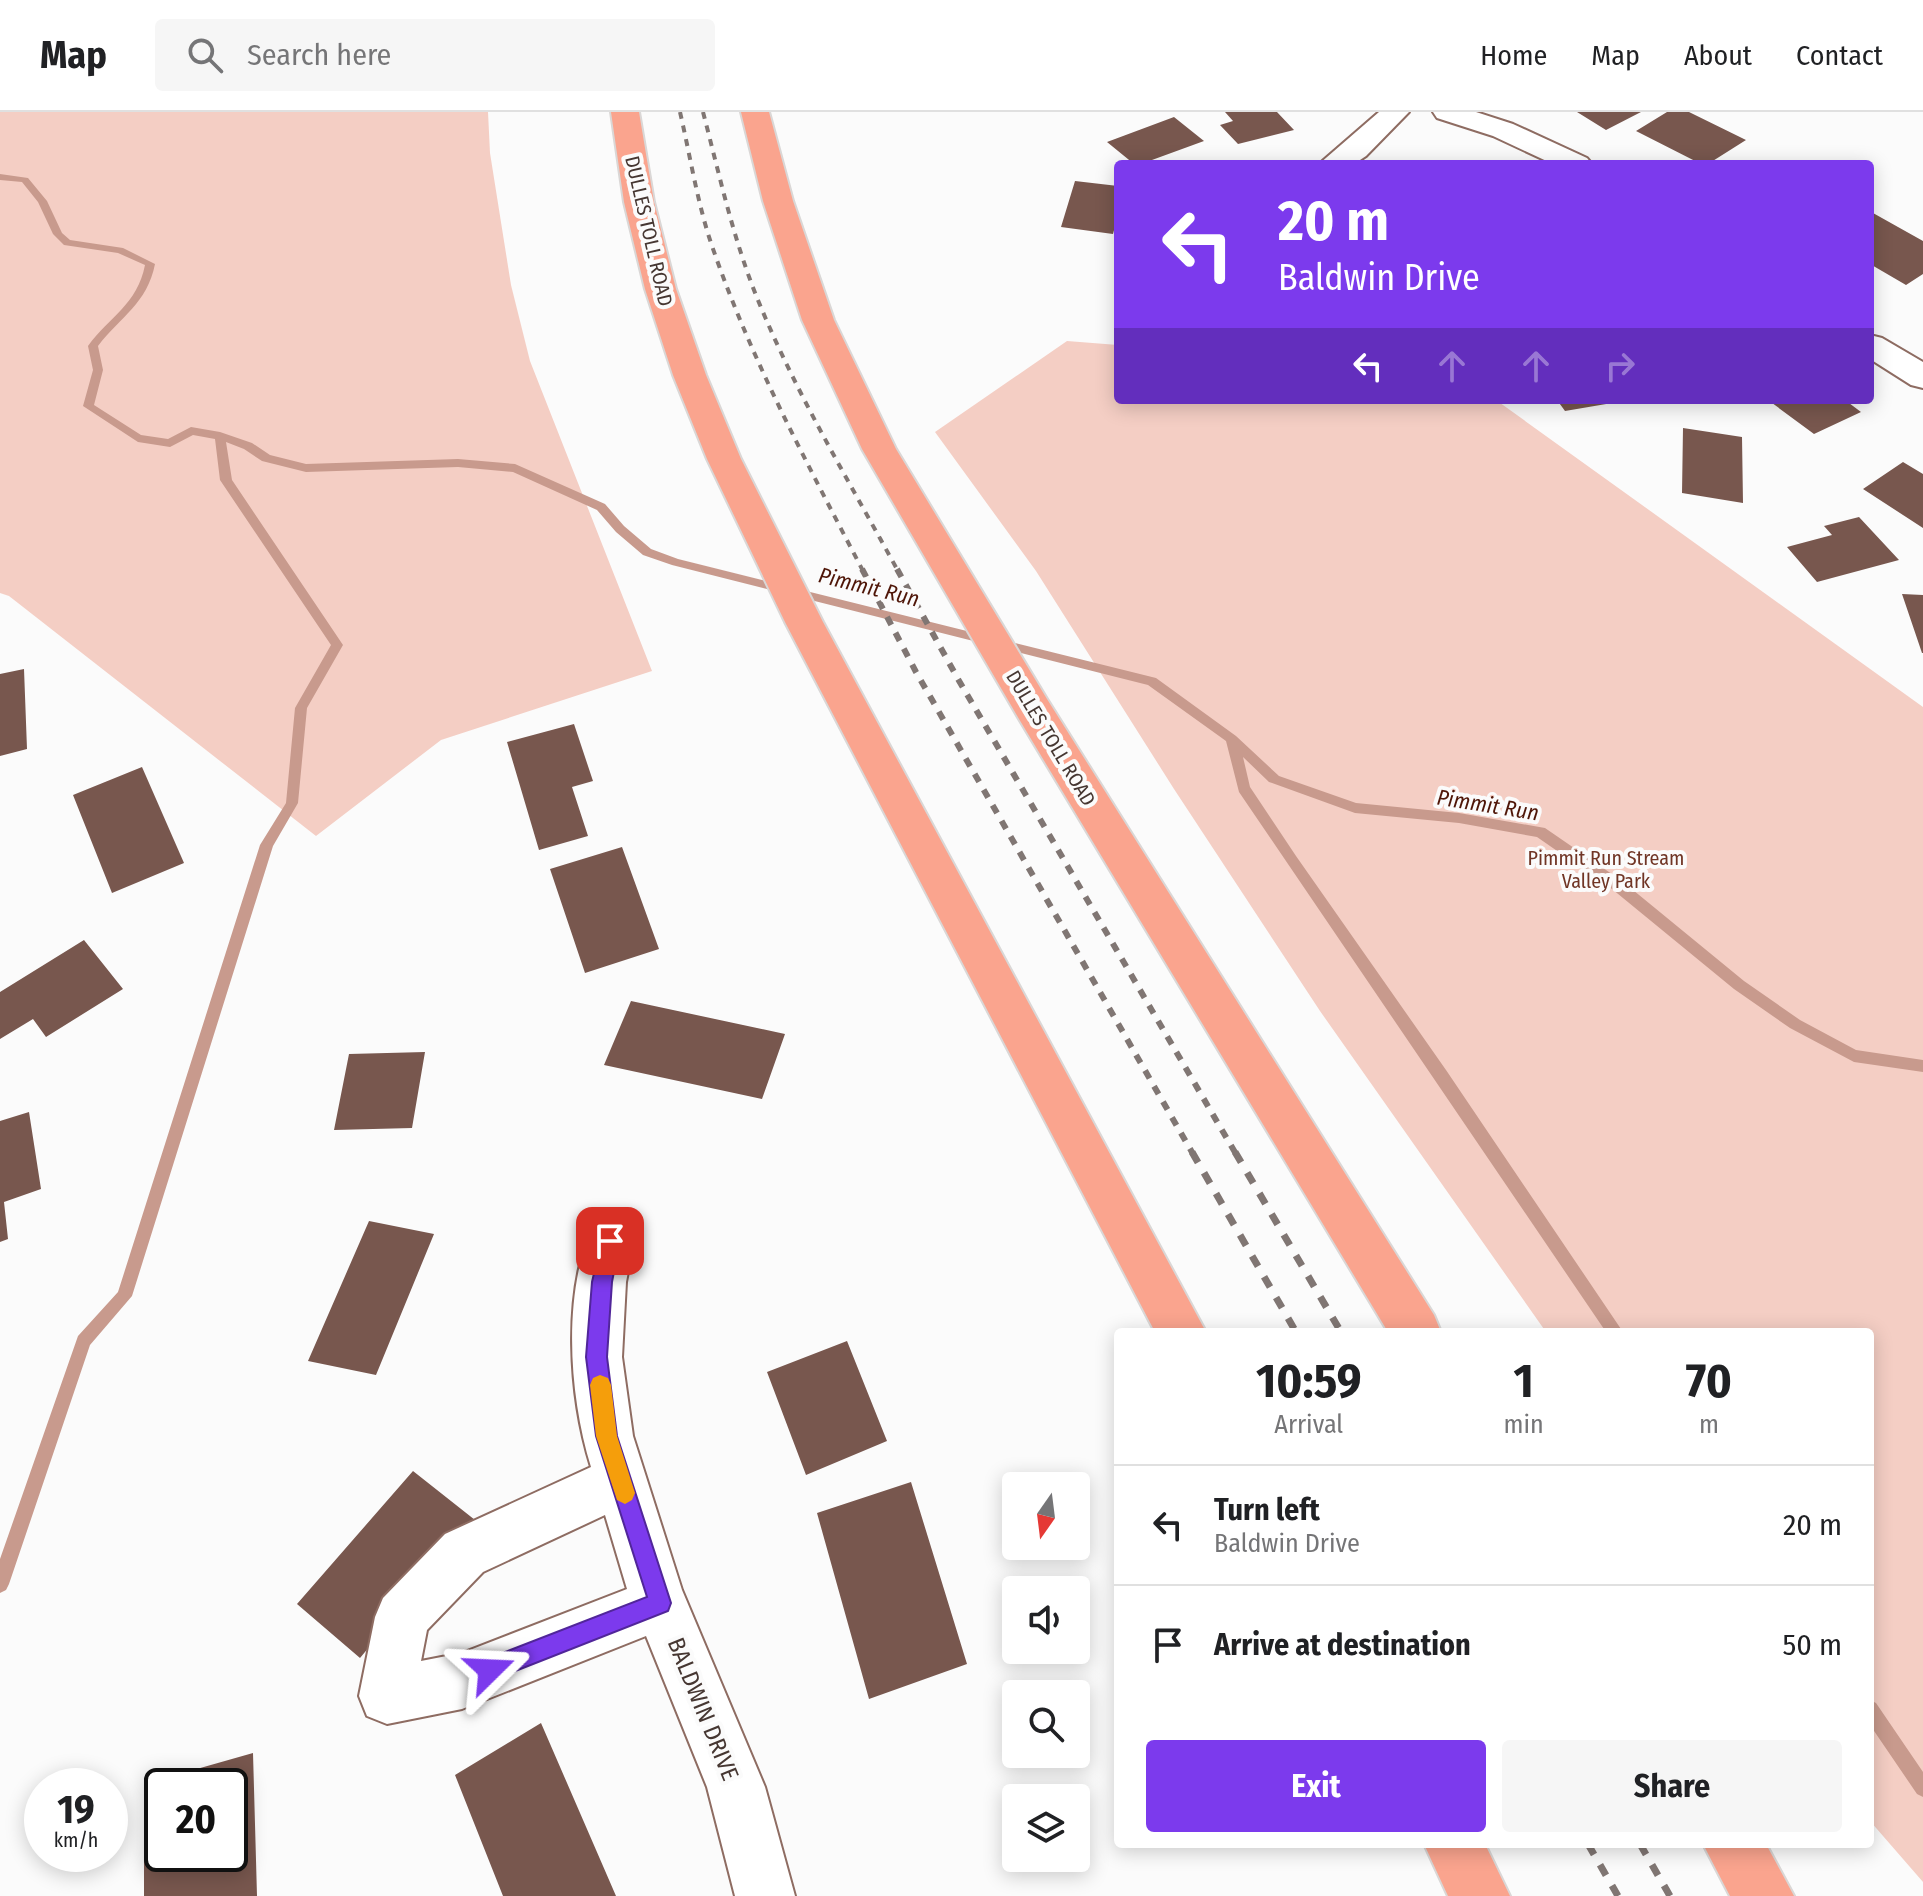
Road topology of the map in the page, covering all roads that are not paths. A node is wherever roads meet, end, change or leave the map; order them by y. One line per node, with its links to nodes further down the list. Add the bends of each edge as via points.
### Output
1 (625, 112): 10 (highway, DULLES TOLL ROAD, via 660,286 720,452)
2 (755, 112): 11 (highway, DULLES TOLL ROAD, via 818,320 856,406 1033,709)
3 (1395, 112): 5 (street)
4 (1447, 112): 6 (street)
5 (1340, 160)
6 (1568, 160)
7 (1874, 347): 8 (street)
8 (1923, 377)
9 (610, 1241): 12 (street, BALDWIN DRIVE, via 597,1357 607,1436)
10 (1179, 1328)
11 (1414, 1328)
12 (621, 1480): 13 (street, BALDWIN DRIVE); 13 (street, via 464,1553 402,1617 387,1696 462,1681)
13 (660, 1603): 16 (street, BALDWIN DRIVE, via 736,1787)
14 (1455, 1848): 17 (highway)
15 (1734, 1848): 18 (highway)
16 (765, 1896)
17 (1480, 1896)
18 (1764, 1896)

